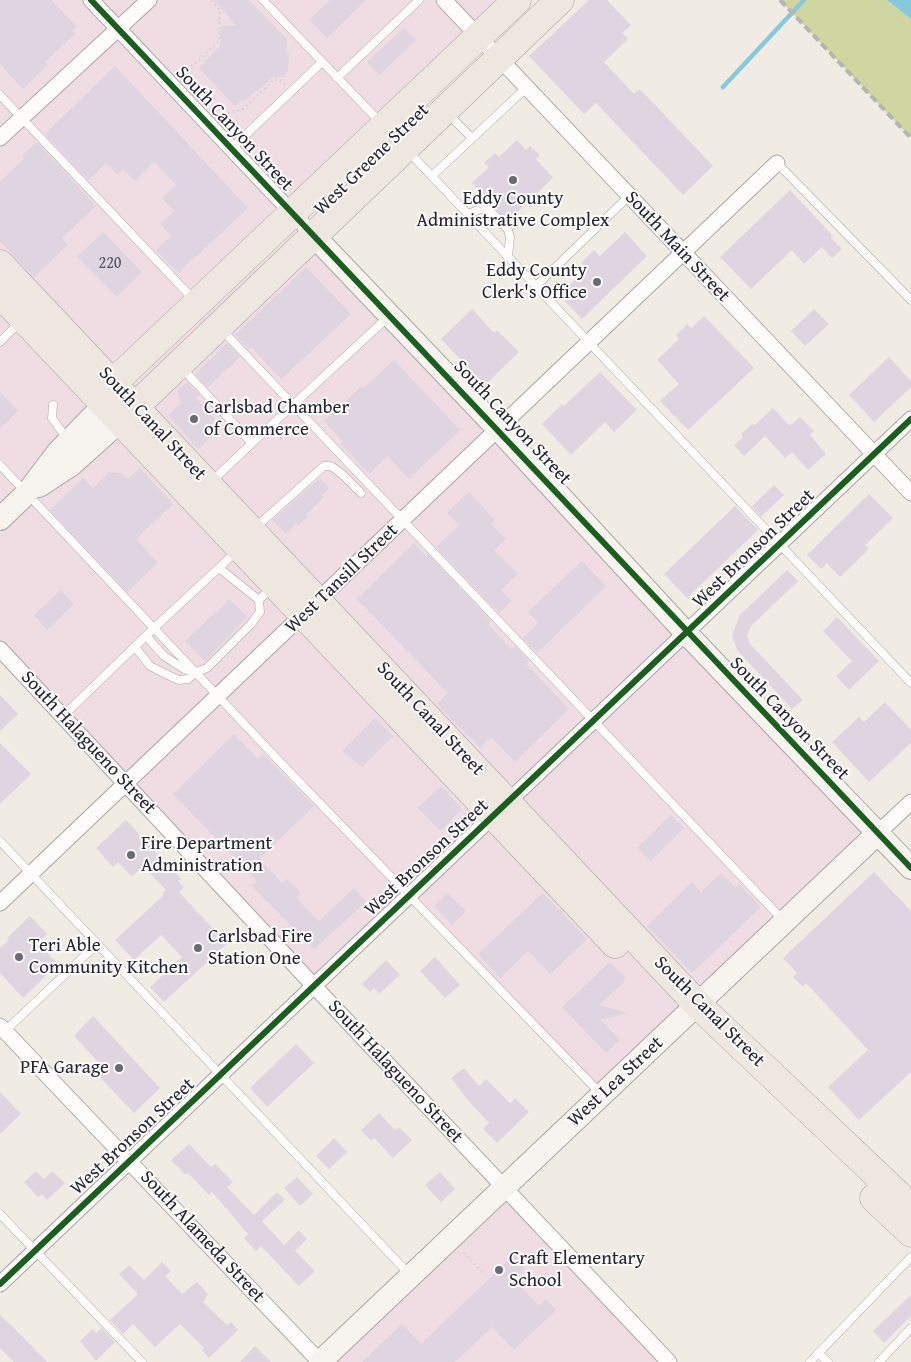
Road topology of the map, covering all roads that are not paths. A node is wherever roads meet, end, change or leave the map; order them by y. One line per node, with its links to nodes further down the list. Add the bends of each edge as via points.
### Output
1 (91, 0): 8 (street, South Canyon Street)
2 (149, 0): 8 (street)
3 (263, 0): 11 (lane)
4 (419, 0): 12 (lane)
5 (444, 0): 9 (street, South Main Street)
6 (517, 0): 9 (highway, West Greene Street)
7 (560, 0): 10 (highway, West Greene Street)
8 (118, 29): 16 (street); 20 (street, South Canyon Street)
9 (479, 37): 10 (street, South Main Street); 17 (highway, West Greene Street)
10 (500, 58): 13 (street, South Main Street); 15 (highway, West Greene Street)
11 (322, 62): 12 (lane); 20 (lane)
12 (337, 78): 17 (lane)
13 (526, 87): 18 (lane); 24 (street, South Main Street)
14 (0, 95): 16 (lane)
15 (446, 111): 18 (lane); 21 (highway, West Greene Street)
16 (22, 118): 19 (street); 34 (lane)
17 (384, 127): 25 (highway, West Greene Street)
18 (471, 137): 23 (lane)
19 (0, 138)
20 (232, 148): 25 (street, South Canyon Street)
21 (406, 149): 23 (lane); 27 (highway, West Greene Street)
22 (777, 164): 28 (street, West Tansill Street); 33 (lane)
23 (432, 176): 26 (lane)
24 (630, 196): 28 (street, South Main Street); 31 (lane)
25 (293, 213): 27 (street, South Canyon Street); 34 (highway, West Greene Street)
26 (468, 214): 29 (lane); 29 (lane, via 481,209 498,218 510,237)
27 (314, 236): 35 (street, South Canyon Street); 37 (highway, West Greene Street)
28 (683, 253): 39 (street, West Tansill Street); 48 (street, South Main Street)
29 (508, 256): 31 (lane)
30 (0, 264): 41 (highway, South Canal Street)
31 (536, 286): 39 (lane)
32 (0, 294): 36 (highway, South Canal Street)
33 (911, 300)
34 (197, 303): 41 (highway, West Greene Street)
35 (390, 316): 42 (lane); 45 (street, South Canyon Street)
36 (23, 319): 38 (lane); 41 (highway, South Canal Street)
37 (219, 326): 40 (highway, West Greene Street); 42 (lane)
38 (0, 342)
39 (590, 342): 45 (street, West Tansill Street); 57 (lane)
40 (178, 365): 41 (highway, West Greene Street); 47 (lane)
41 (118, 404): 46 (street, West Greene Street); 50 (highway, South Canal Street); 51 (street, West Greene Street, via 71,465); 56 (highway, South Canal Street)
42 (293, 404): 47 (lane); 55 (lane)
43 (53, 406): 46 (lane, via 52,418)
44 (911, 419): 48 (street, West Bronson Street)
45 (498, 429): 55 (street, West Tansill Street); 62 (street, South Canyon Street)
46 (69, 441): 51 (street, West Greene Street)
47 (252, 443): 50 (lane)
48 (874, 454): 53 (street, South Main Street); 57 (street, West Bronson Street)
49 (0, 465): 51 (lane)
50 (208, 485): 56 (highway, South Canal Street)
51 (27, 493): 54 (street, West Greene Street); 61 (lane)
52 (361, 493): 56 (lane, via 342,474 331,466 324,466)
53 (911, 493)
54 (0, 519)
55 (404, 519): 60 (street, West Tansill Street); 70 (lane)
56 (246, 540): 58 (lane); 59 (highway, South Canal Street); 60 (highway, South Canal Street)
57 (780, 545): 62 (street, West Bronson Street); 67 (lane)
58 (219, 568): 59 (lane); 61 (lane)
59 (267, 592): 60 (highway, South Canal Street); 66 (lane, via 260,612 251,624 207,668)
60 (312, 608): 68 (street, West Tansill Street); 73 (highway, South Canal Street)
61 (153, 629): 63 (lane); 66 (lane)
62 (687, 634): 70 (street, West Bronson Street); 74 (street, South Canyon Street)
63 (146, 636): 64 (lane); 66 (lane, via 174,663)
64 (135, 647): 66 (lane, via 150,666 174,678 188,679); 69 (lane)
65 (0, 649): 69 (street, South Halagueno Street)
66 (196, 672): 68 (lane)
67 (911, 683)
68 (218, 697): 71 (street, West Tansill Street); 78 (lane)
69 (63, 716): 71 (street, South Halagueno Street)
70 (593, 722): 73 (street, West Bronson Street); 80 (lane)
71 (126, 784): 77 (street, West Tansill Street); 82 (street, South Halagueno Street)
72 (911, 802): 74 (street, West Lea Street)
73 (502, 810): 78 (street, West Bronson Street); 83 (highway, South Canal Street)
74 (878, 833): 76 (street, South Canyon Street); 80 (street, West Lea Street)
75 (0, 841): 77 (lane)
76 (911, 868)
77 (31, 874): 79 (street, West Tansill Street); 81 (lane)
78 (408, 895): 82 (street, West Bronson Street); 86 (lane)
79 (0, 903)
80 (784, 922): 83 (street, West Lea Street)
81 (97, 944): 84 (lane); 85 (lane)
82 (314, 986): 85 (street, West Bronson Street); 88 (street, South Halagueno Street)
83 (691, 1011): 86 (street, West Lea Street); 89 (highway, South Canal Street); 91 (highway, South Canal Street)
84 (2, 1028): 87 (street, South Alameda Street)
85 (221, 1074): 87 (street, West Bronson Street); 96 (lane)
86 (602, 1095): 88 (street, West Lea Street)
87 (130, 1161): 92 (street, West Bronson Street); 101 (street, South Alameda Street)
88 (504, 1187): 96 (street, West Lea Street); 102 (street, South Halagueno Street)
89 (911, 1207)
90 (0, 1214): 92 (lane)
91 (911, 1233)
92 (35, 1251): 97 (street, West Bronson Street); 100 (lane)
93 (911, 1257): 94 (lane)
94 (904, 1264): 95 (lane); 99 (lane)
95 (911, 1269)
96 (411, 1275): 101 (street, West Lea Street)
97 (0, 1284)
98 (911, 1328): 105 (lane)
99 (818, 1354): 103 (lane); 104 (lane)
100 (142, 1362)
101 (320, 1362)
102 (669, 1362)
103 (810, 1362)
104 (828, 1362)
105 (879, 1362)

